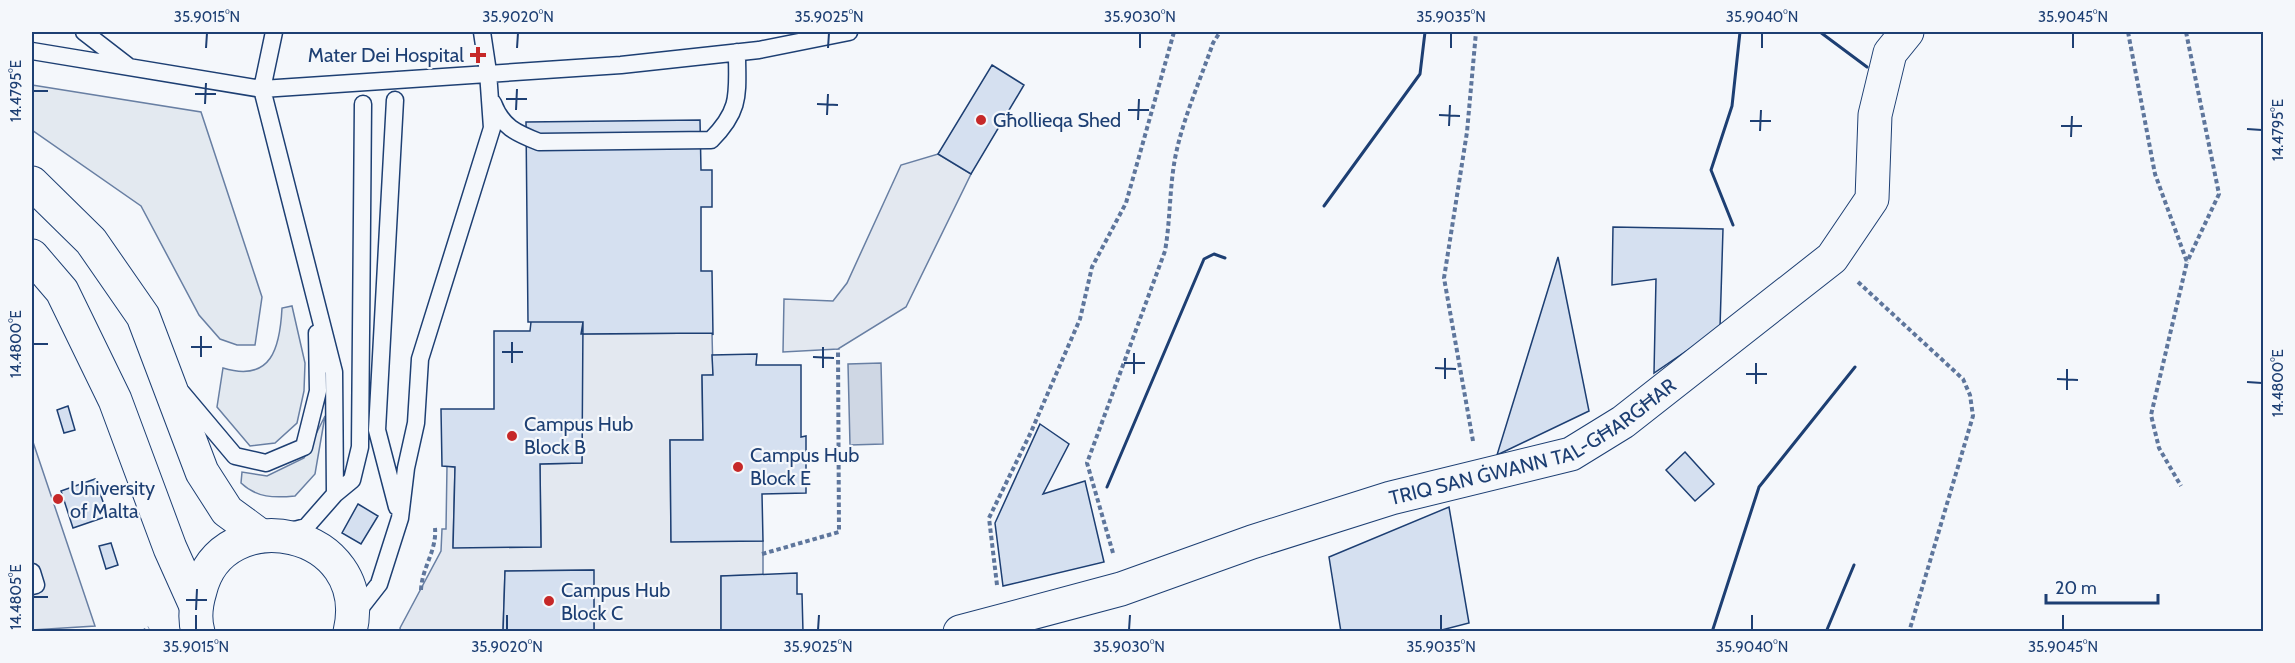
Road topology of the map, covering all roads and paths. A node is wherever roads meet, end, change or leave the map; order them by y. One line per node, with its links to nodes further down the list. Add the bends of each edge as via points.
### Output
1 (84, 32): 13 (lane)
2 (274, 32): 15 (lane)
3 (482, 32): 14 (lane)
4 (849, 32): 12 (lane)
5 (1174, 32): 37 (path, via 1126,203 1092,267 1080,319 989,518 998,589)
6 (1220, 32): 35 (path, via 1177,147 1165,251 1087,463)
7 (1476, 32): 26 (path, via 1467,132 1444,278)
8 (1907, 32): 21 (main road, TRIQ SAN ĠWANN TAL-GĦARGĦAR, via 1890,53 1875,115 1872,199)
9 (2128, 32): 22 (path, via 2155,174)
10 (2186, 32): 22 (path, via 2219,194)
11 (32, 51): 13 (lane)
12 (737, 52): 14 (lane, via 621,65); 16 (lane, via 737,96 728,123 711,140 539,142 499,120)
13 (131, 68): 15 (lane)
14 (488, 72): 15 (lane); 16 (lane)
15 (262, 89): 23 (lane)
16 (490, 94): 29 (lane, via 492,128 420,359 416,423 405,468)
17 (394, 100): 29 (lane, via 377,430)
18 (363, 104): 28 (lane, via 360,447 352,480)
19 (32, 183): 25 (main road, via 92,241 143,316)
20 (32, 256): 38 (main road, via 62,291 116,400)
21 (1832, 258): 26 (main road, TRIQ SAN ĠWANN TAL-GĦARGĦAR, via 1623,422 1571,454); 43 (path, via 1963,378 1970,395 1973,416 1968,437)
22 (2187, 262): 27 (path, via 2151,415 2159,448)
23 (316, 303): 25 (lane, via 318,391 304,447 266,463 235,456); 28 (lane, via 334,372)
24 (838, 349): 32 (path, via 839,532)
25 (166, 374): 31 (main road, via 202,472 227,511)
26 (1478, 474): 35 (main road, TRIQ SAN ĠWANN TAL-GĦARGĦAR, via 1284,532)
27 (2181, 486)
28 (335, 494): 31 (lane, via 306,527)
29 (400, 518): 39 (lane, via 379,584)
30 (435, 528): 36 (path, via 436,541 422,575)
31 (269, 535): 38 (main road, via 237,544 217,559 201,584); 39 (main road, via 298,538 319,548 337,565 349,588)
32 (762, 554)
33 (32, 572): 34 (lane, via 36,585)
34 (32, 586)
35 (1121, 589): 37 (main road, TRIQ SAN ĠWANN TAL-GĦARGĦAR)
36 (421, 590)
37 (1012, 618): 42 (main road, TRIQ SAN ĠWANN TAL-GĦARGĦAR)
38 (197, 619)
39 (352, 624)
40 (149, 628): 41 (path)
41 (142, 632)
42 (960, 632)
43 (1909, 632)

